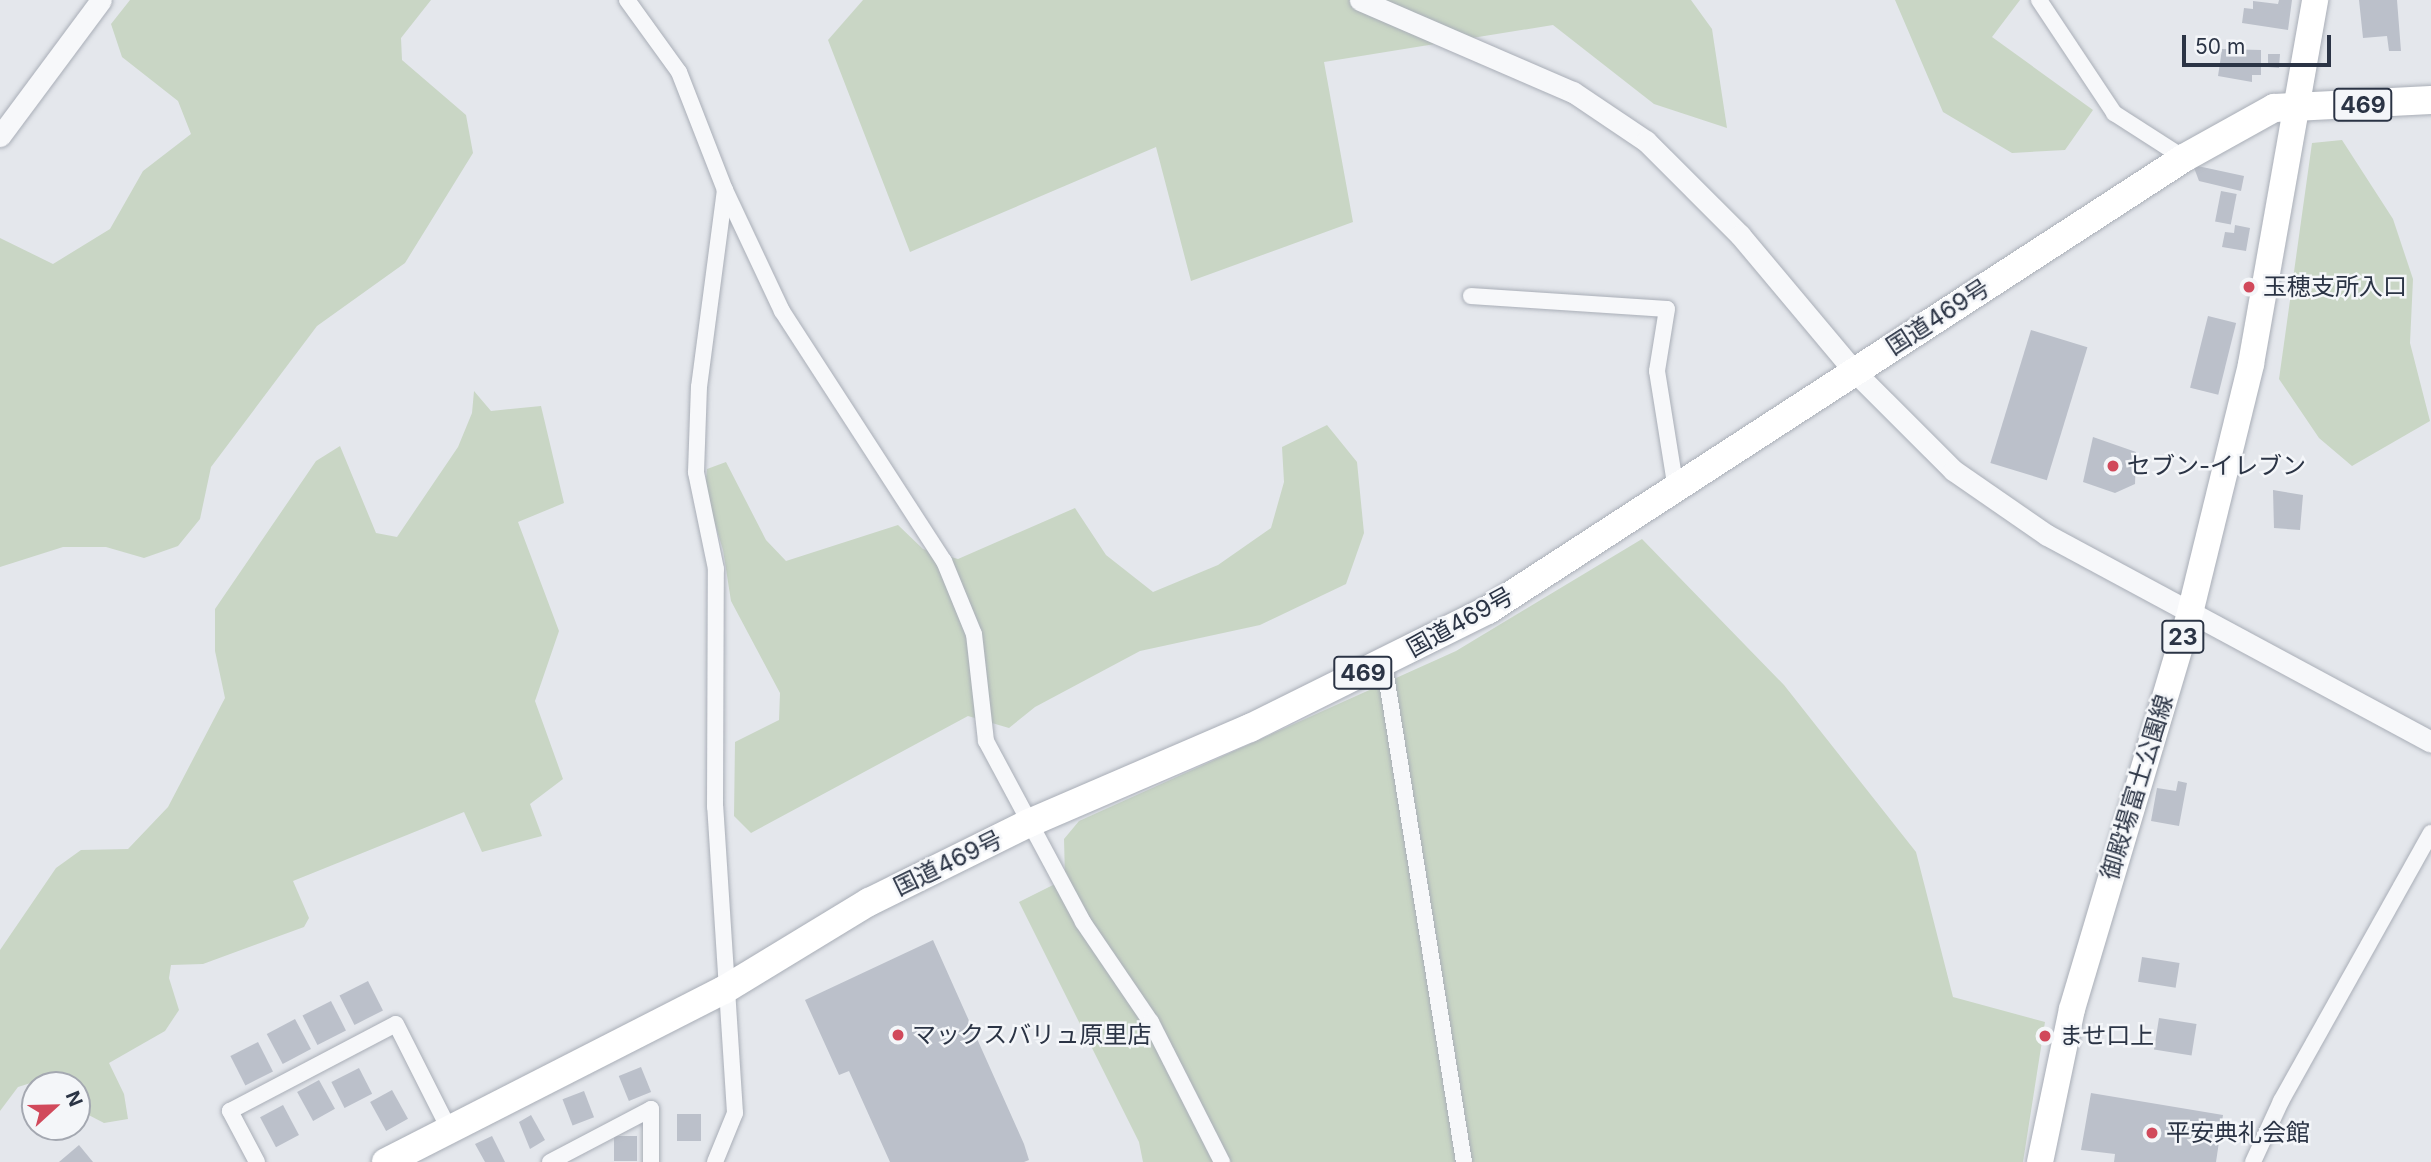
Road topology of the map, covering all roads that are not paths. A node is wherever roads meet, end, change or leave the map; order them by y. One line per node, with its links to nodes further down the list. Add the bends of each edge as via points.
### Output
1 (101, 0): 8 (street)
2 (627, 0): 10 (street, via 679,72)
3 (1360, 0): 12 (street, via 1573,92 1646,141 1740,235)
4 (2039, 0): 9 (street, via 2114,113)
5 (2315, 0): 7 (main road, 御殿場富士公園線 / 23)
6 (2431, 100): 7 (highway, 国道469号 / 469, via 2317,109)
7 (2295, 105): 9 (highway, 国道469号 / 469, via 2274,108); 14 (main road, 御殿場富士公園線 / 23, via 2251,364)
8 (0, 136)
9 (2184, 158): 12 (highway, 国道469号 / 469)
10 (725, 190): 17 (street, via 782,310 812,361 944,561 974,634 986,741); 19 (street, via 699,387 696,472 716,569 715,807)
11 (1471, 296): 13 (street, via 1667,309 1657,371)
12 (1854, 371): 13 (highway, 国道469号 / 469); 14 (street, via 1953,470 2047,535)
13 (1676, 490): 15 (highway, 国道469号 / 469, via 1489,610)
14 (2191, 609): 16 (street); 28 (main road, 御殿場富士公園線 / 23, via 2071,1009)
15 (1384, 663): 17 (highway, 国道469号 / 469, via 1250,728); 27 (street)
16 (2431, 742)
17 (1028, 823): 19 (highway, 国道469号 / 469, via 869,902); 26 (street, via 1083,922 1151,1021)
18 (2431, 833): 29 (street, via 2281,1101)
19 (724, 990): 20 (highway, 国道469号 / 469); 25 (street, via 735,1113)
20 (448, 1127): 21 (street, via 396,1024 230,1111); 22 (highway, 国道469号 / 469)
21 (257, 1162)
22 (386, 1162)
23 (550, 1162): 24 (street, via 651,1109)
24 (651, 1162)
25 (715, 1162)
26 (1222, 1162)
27 (1464, 1162)
28 (2040, 1162)
29 (2253, 1162)

